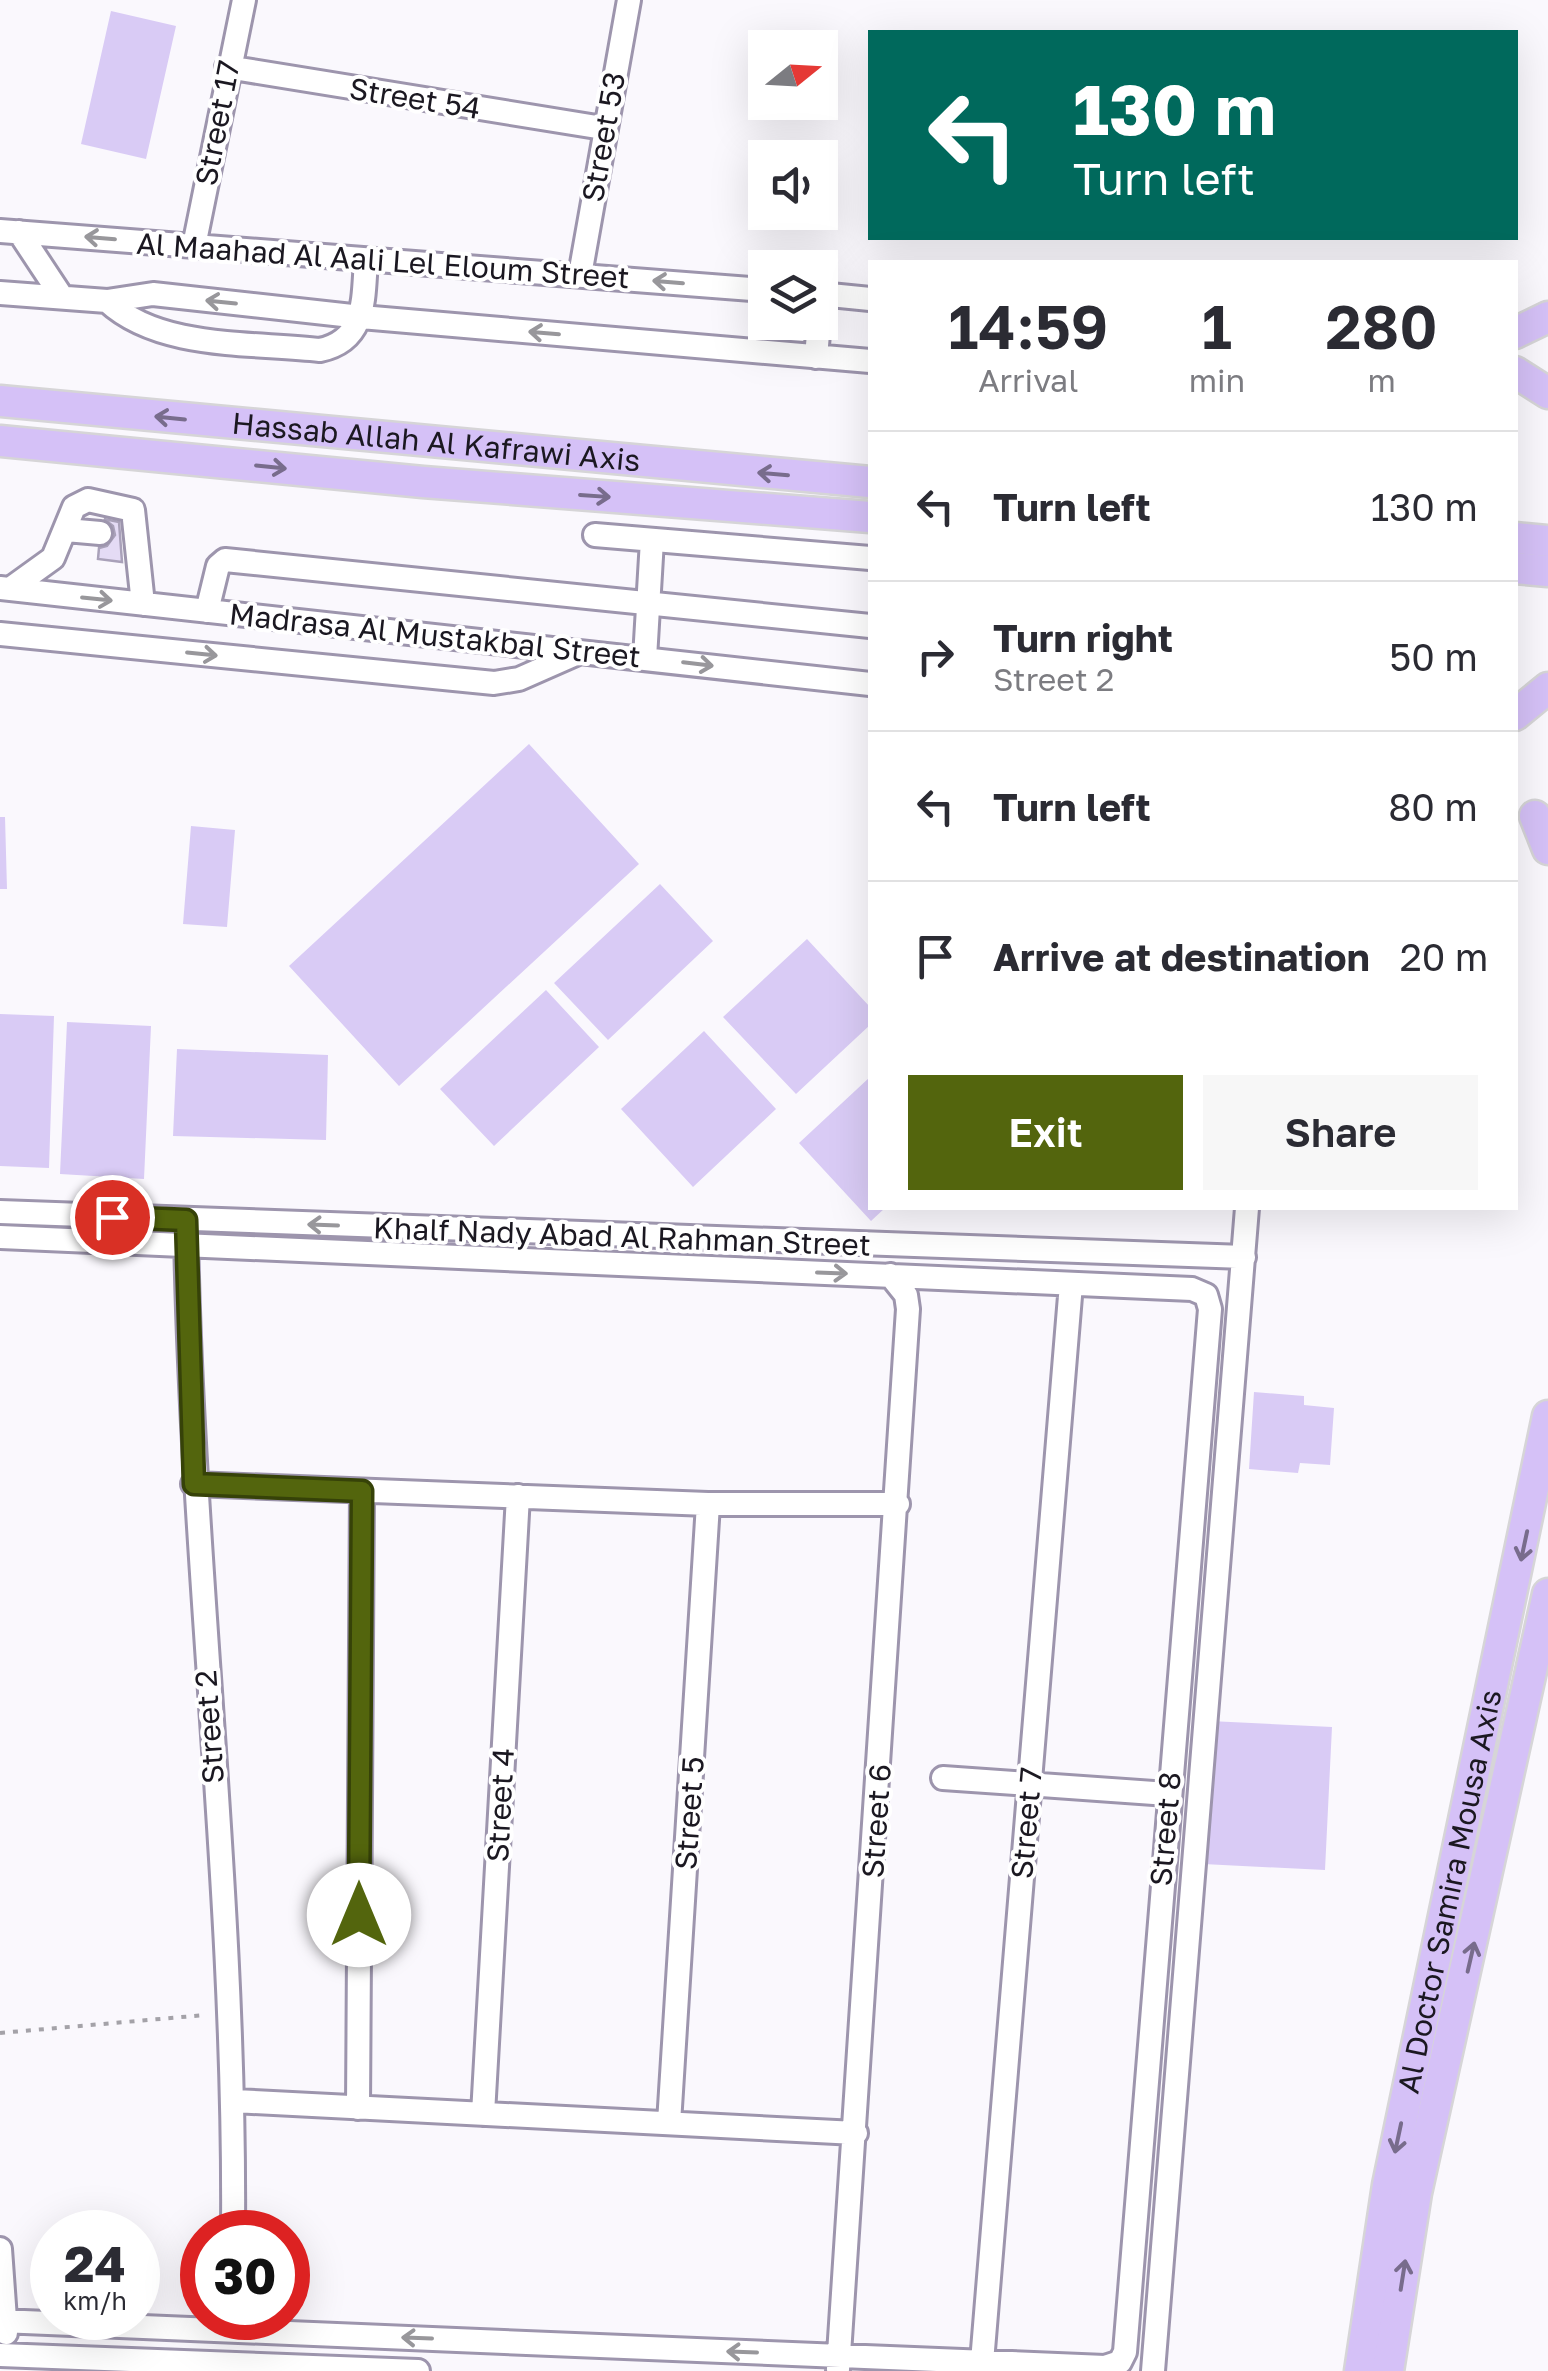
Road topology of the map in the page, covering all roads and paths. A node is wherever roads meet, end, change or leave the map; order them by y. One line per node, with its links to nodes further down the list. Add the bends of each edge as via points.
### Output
1 (244, 0): 3 (street, Street 17)
2 (629, 0): 4 (street, Street 53)
3 (227, 68): 4 (street, Street 54); 6 (street, Street 17)
4 (603, 128): 8 (street, Street 53)
5 (10, 232): 6 (street, Al Maahad Al Aali Lel Eloum Street, one-way to 5); 12 (street)
6 (194, 246): 7 (street, Al Maahad Al Aali Lel Eloum Street)
7 (366, 260): 8 (street, Al Maahad Al Aali Lel Eloum Street); 15 (street)
8 (580, 275): 9 (street, Al Maahad Al Aali Lel Eloum Street, one-way to 8)
9 (748, 289)
10 (0, 293): 12 (street)
11 (838, 296): 13 (street)
12 (62, 298): 14 (street)
13 (868, 299)
14 (107, 300): 15 (street, one-way to 14, via 152,294); 15 (street, via 136,323 165,333 320,350 341,343)
15 (361, 318): 19 (street, one-way to 15)
16 (1548, 318): 17 (main road)
17 (1518, 332)
18 (817, 340): 19 (street)
19 (816, 357): 20 (street)
20 (868, 361)
21 (1518, 374): 22 (main road)
22 (1548, 393)
23 (0, 401): 25 (main road, Hassab Allah Al Kafrawi Axis, one-way to 23)
24 (0, 441): 26 (main road, Hassab Allah Al Kafrawi Axis, one-way to 26)
25 (868, 482)
26 (868, 517)
27 (66, 530): 28 (street); 36 (street, via 46,564); 38 (street, via 76,503 133,510 130,535)
28 (100, 532)
29 (596, 535): 31 (street)
30 (1518, 538): 32 (main road)
31 (652, 540): 33 (street); 37 (street)
32 (1548, 541)
33 (868, 558)
34 (1518, 568): 35 (main road)
35 (1548, 570)
36 (5, 589): 38 (street, Madrasa Al Mustakbal Street, one-way to 38)
37 (649, 602): 39 (street, via 225,560); 40 (street); 43 (street)
38 (144, 604): 39 (street, Madrasa Al Mustakbal Street)
39 (206, 611): 42 (street, Madrasa Al Mustakbal Street)
40 (868, 626)
41 (0, 634): 42 (street, one-way to 42, via 494,683)
42 (582, 652): 43 (street, Madrasa Al Mustakbal Street)
43 (646, 658): 44 (street, Madrasa Al Mustakbal Street, one-way to 44)
44 (868, 679)
45 (1548, 688): 46 (main road)
46 (1518, 713)
47 (1532, 814): 48 (main road)
48 (1548, 848)
49 (1247, 1210): 55 (street)
50 (0, 1212): 51 (street, Khalf Nady Abad Al Rahman Street)
51 (186, 1220): 53 (street, Street 2); 54 (street, Khalf Nady Abad Al Rahman Street, one-way to 51)
52 (0, 1237): 53 (street, Khalf Nady Abad Al Rahman Street)
53 (186, 1245): 56 (street, Khalf Nady Abad Al Rahman Street, one-way to 56); 60 (street, Street 2)
54 (910, 1247): 55 (street, Khalf Nady Abad Al Rahman Street); 56 (street)
55 (1244, 1258): 87 (street)
56 (899, 1276): 57 (street, Khalf Nady Abad Al Rahman Street); 64 (street, Street 6, via 908,1303)
57 (1071, 1284): 58 (street, Khalf Nady Abad Al Rahman Street); 67 (street, Street 7)
58 (1192, 1289): 68 (street, Street 8, via 1206,1295 1210,1309)
59 (1548, 1416): 88 (main road, Al Doctor Samira Mousa Axis, one-way to 88, via 1388,2186)
60 (194, 1484): 61 (street); 69 (street, Street 2)
61 (362, 1491): 62 (street); 72 (street)
62 (518, 1496): 63 (street); 73 (street, Street 4)
63 (708, 1504): 64 (street); 74 (street, Street 5)
64 (898, 1504): 75 (street, Street 6)
65 (1548, 1594): 89 (main road, Al Doctor Samira Mousa Axis, one-way to 65, via 1416,2193)
66 (943, 1778): 67 (street)
67 (1030, 1784): 68 (street); 82 (street, Street 7)
68 (1168, 1794): 82 (street, Street 8, via 1125,2352 1105,2367)
69 (230, 2014): 70 (path); 71 (street, Street 2)
70 (0, 2033)
71 (234, 2102): 72 (street); 76 (street, Street 2)
72 (358, 2108): 73 (street)
73 (483, 2114): 74 (street)
74 (669, 2123): 75 (street)
75 (856, 2132): 83 (street, Street 6)
76 (233, 2210)
77 (0, 2249): 78 (street)
78 (2, 2321): 79 (street); 81 (street)
79 (180, 2323)
80 (310, 2329): 83 (street, one-way to 80)
81 (7, 2360): 84 (street)
82 (982, 2362): 83 (street)
83 (838, 2363)
84 (344, 2370): 85 (street)
85 (382, 2370): 86 (street)
86 (418, 2371)
87 (1153, 2371)
88 (1360, 2371)
89 (1388, 2371)

